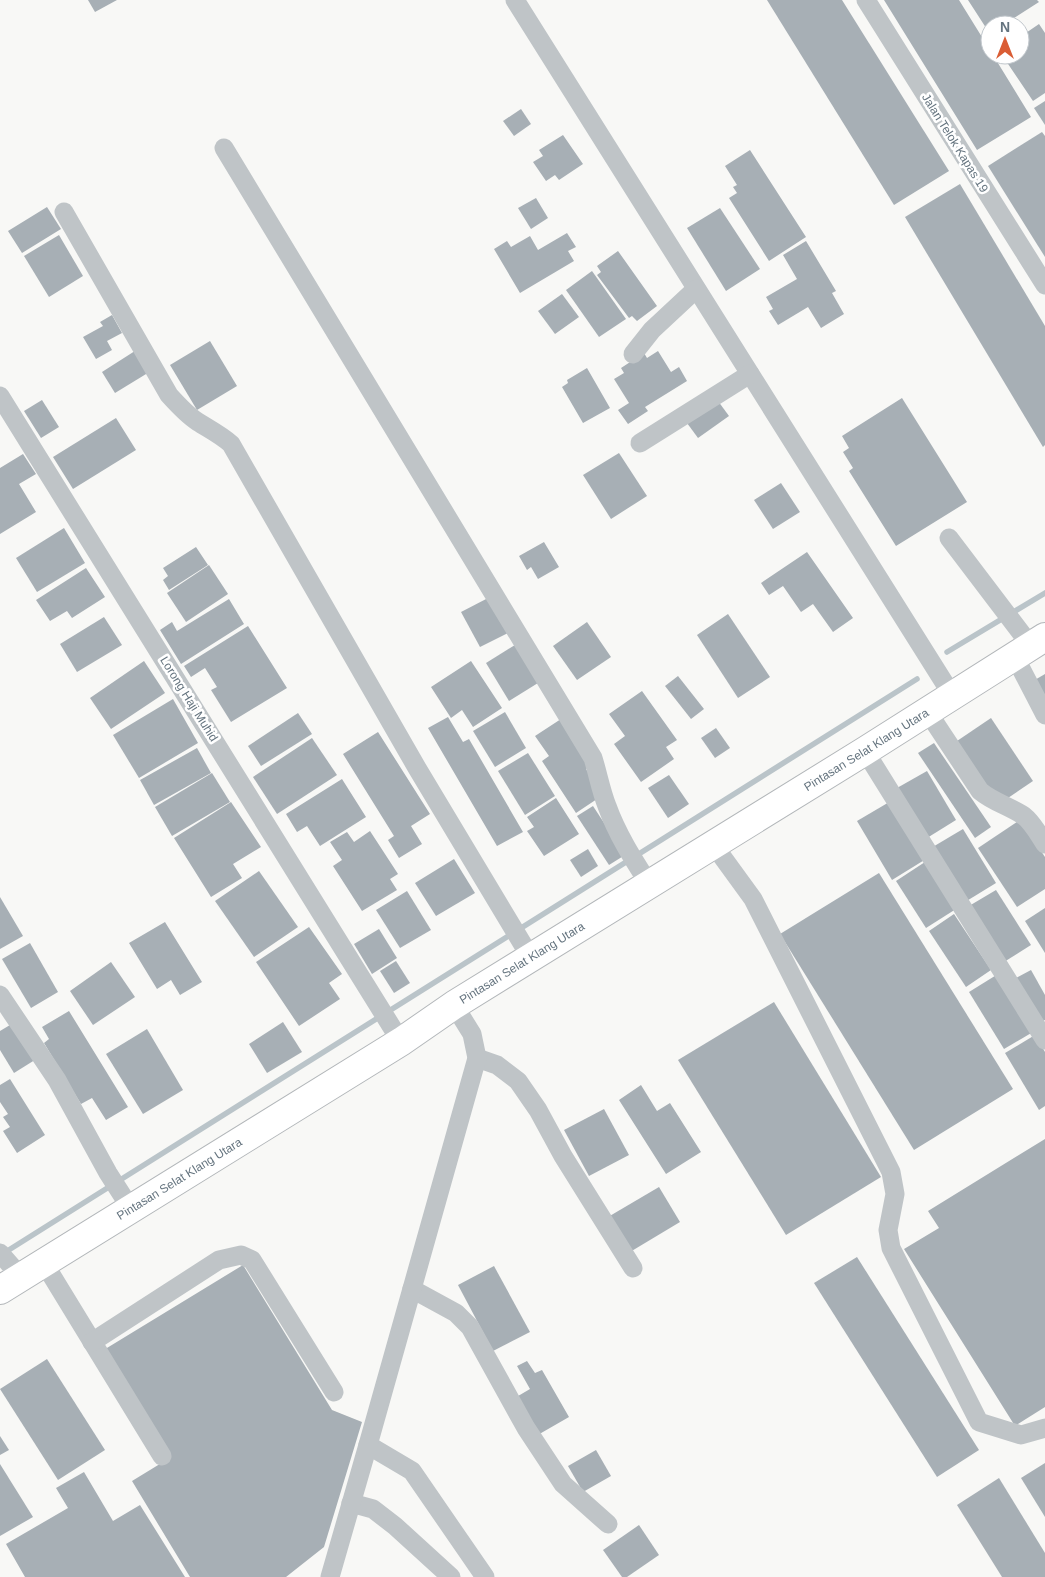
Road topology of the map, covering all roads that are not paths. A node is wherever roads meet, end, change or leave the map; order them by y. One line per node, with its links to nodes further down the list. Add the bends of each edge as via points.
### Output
1 (514, 0): 6 (street)
2 (866, 0): 5 (street, Jalan Telok Kapas 19)
3 (224, 148): 19 (street, via 593,758 617,831)
4 (64, 212): 20 (street, via 169,395 197,421 231,444 417,768)
5 (1045, 285)
6 (696, 289): 7 (street, via 652,330); 8 (street)
7 (633, 354)
8 (750, 374): 10 (street); 13 (street)
9 (0, 396): 23 (street, Lorong Haji Muhid)
10 (640, 443)
11 (950, 538): 12 (street)
12 (1027, 641): 13 (highway, Pintasan Selat Klang Utara); 15 (street)
13 (952, 695): 14 (highway, Pintasan Selat Klang Utara)
14 (927, 711): 16 (highway, Pintasan Selat Klang Utara); 18 (street, via 980,791 990,800 1025,817)
15 (1045, 715)
16 (865, 751): 17 (highway, Pintasan Selat Klang Utara); 24 (street)
17 (713, 844): 19 (highway, Pintasan Selat Klang Utara); 33 (street, via 753,899 892,1172 895,1194 888,1230 891,1248 979,1422 1021,1435)
18 (1045, 844)
19 (646, 878): 20 (highway, Pintasan Selat Klang Utara)
20 (527, 951): 22 (highway, Pintasan Selat Klang Utara)
21 (0, 995): 26 (street, via 57,1080)
22 (454, 1005): 23 (highway, Pintasan Selat Klang Utara); 25 (street, via 472,1034)
23 (398, 1035): 26 (highway, Pintasan Selat Klang Utara)
24 (1045, 1040)
25 (477, 1058): 28 (street, via 497,1065 518,1081); 30 (street)
26 (126, 1202): 27 (highway, Pintasan Selat Klang Utara)
27 (44, 1263): 29 (highway, Pintasan Selat Klang Utara); 31 (street)
28 (633, 1268)
29 (7, 1270)
30 (412, 1289): 34 (street); 37 (street, via 456,1314 470,1327 526,1428 563,1484)
31 (92, 1342): 32 (street, via 219,1260 240,1254 252,1260); 35 (street)
32 (334, 1392)
33 (1045, 1428)
34 (368, 1445): 36 (street); 40 (street, via 412,1471)
35 (162, 1456)
36 (355, 1504): 38 (street); 39 (street, via 373,1509)
37 (608, 1524)
38 (330, 1577)
39 (451, 1577)
40 (485, 1577)

